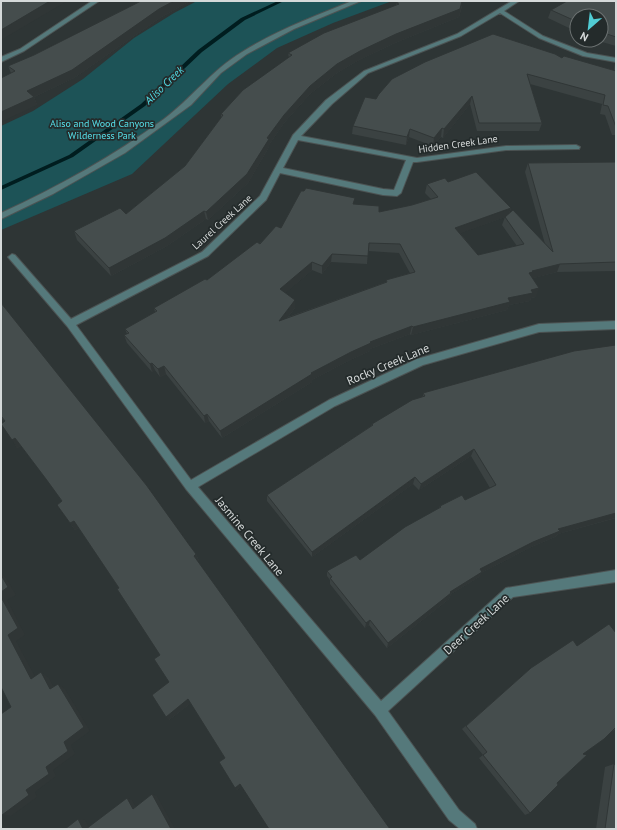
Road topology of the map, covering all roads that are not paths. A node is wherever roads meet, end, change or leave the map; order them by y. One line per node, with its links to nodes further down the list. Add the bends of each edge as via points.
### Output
1 (96, 1): 5 (street, via 22,50)
2 (358, 1): 11 (street, via 263,42 228,63 188,102 90,173)
3 (516, 1): 4 (street, Laurel Creek Lane)
4 (500, 11): 6 (street, via 541,37 585,55); 7 (street, Laurel Creek Lane, via 459,35 366,72 329,102)
5 (1, 60)
6 (616, 60)
7 (296, 137): 9 (street, Hidden Creek Lane); 10 (street, Laurel Creek Lane)
8 (576, 147): 9 (street, Hidden Creek Lane, via 506,148)
9 (410, 159): 10 (street, via 397,193)
10 (278, 170): 13 (street, Laurel Creek Lane, via 263,198 205,254)
11 (1, 216)
12 (12, 257): 13 (street, Jasmine Creek Lane)
13 (70, 324): 15 (street, Jasmine Creek Lane)
14 (616, 325): 15 (street, Rocky Creek Lane, via 540,328 420,362 332,403)
15 (190, 486): 17 (street, Jasmine Creek Lane)
16 (616, 576): 17 (street, Deer Creek Lane, via 510,592)
17 (380, 710): 18 (street, Jasmine Creek Lane, via 454,815)
18 (470, 829)

